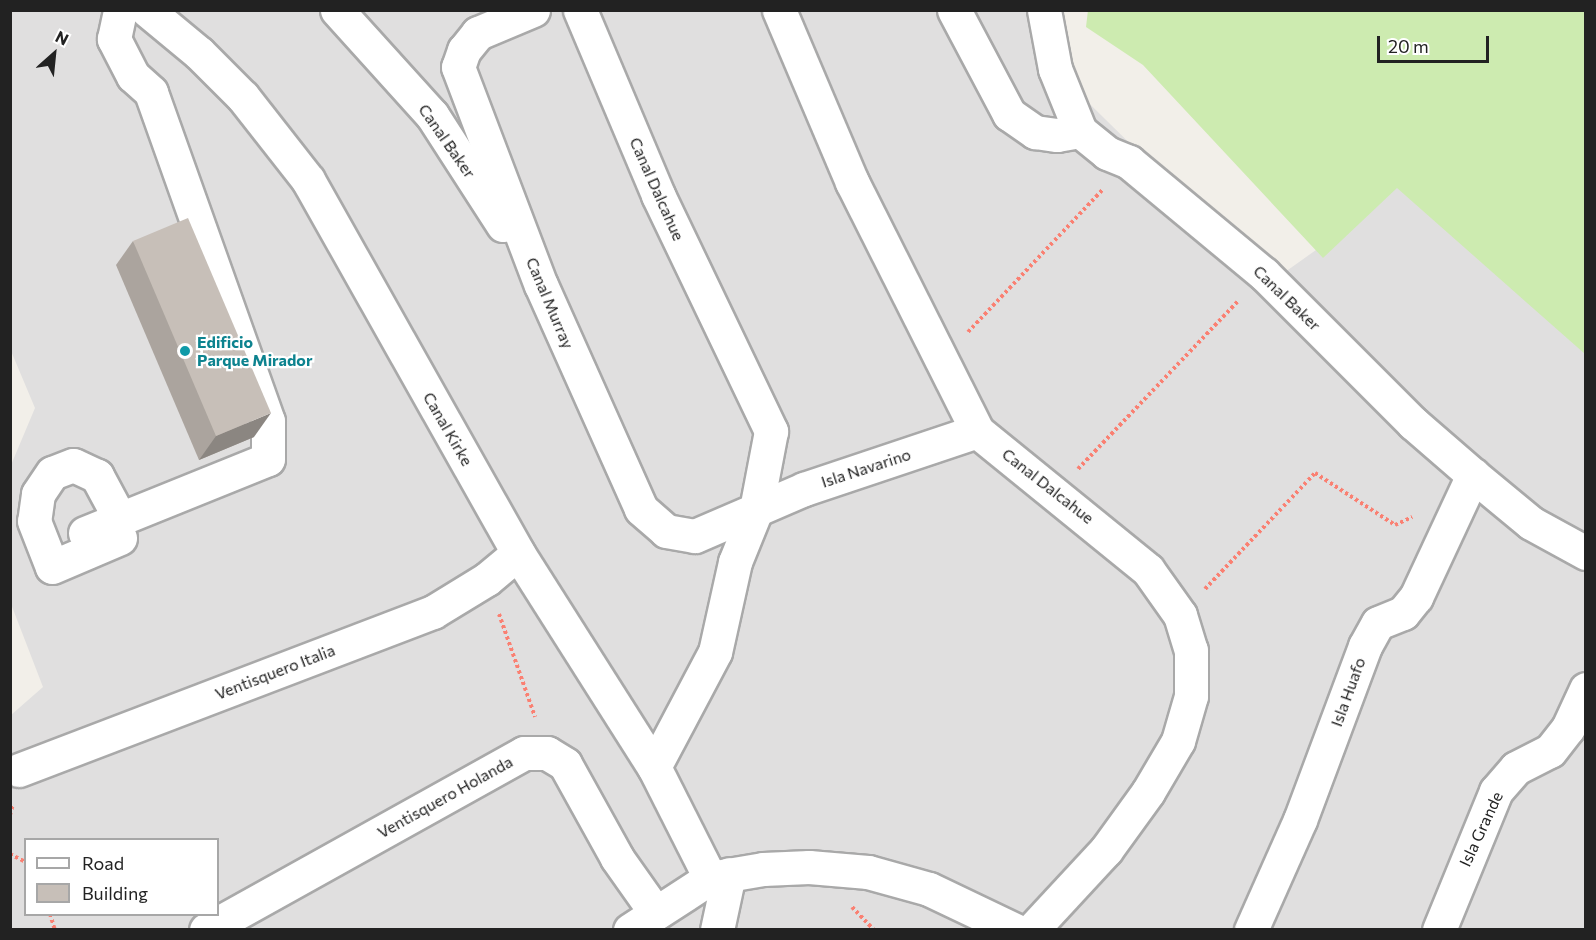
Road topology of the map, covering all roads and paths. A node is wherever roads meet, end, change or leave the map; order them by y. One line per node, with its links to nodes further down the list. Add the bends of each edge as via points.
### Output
1 (120, 10): 21 (street, via 114,39 133,76 151,92 268,421 268,459)
2 (147, 10): 23 (street, Canal Kirke, via 199,53 243,98 308,180)
3 (337, 10): 10 (street, Canal Baker)
4 (363, 10): 10 (street)
5 (533, 10): 14 (street, Canal Murray, via 478,33 464,50 458,67)
6 (580, 10): 20 (street, Canal Dalcahue, via 658,195 771,431)
7 (779, 10): 15 (street, Canal Dalcahue, via 852,182)
8 (954, 10): 11 (street, via 1009,114 1035,132 1057,135)
9 (1044, 10): 11 (street, Canal Baker, via 1055,69)
10 (375, 51): 14 (street, Canal Baker, via 432,115)
11 (1080, 131): 12 (street, Canal Baker, via 1107,153)
12 (1129, 162): 13 (street, Canal Baker); 15 (path)
13 (1264, 274): 17 (street, Canal Baker, via 1413,423); 18 (path)
14 (541, 285): 20 (street, Canal Murray, via 641,509 666,531 695,536)
15 (943, 359): 16 (street, Canal Dalcahue)
16 (977, 431): 18 (street, Canal Dalcahue); 20 (street, Isla Navarino, via 804,489)
17 (1467, 484): 24 (street, Canal Baker); 26 (path, via 1395,525 1315,473); 39 (street, Isla Huafo, via 1416,597 1403,613 1378,623 1365,646 1300,820)
18 (1056, 492): 26 (street, Canal Dalcahue, via 1148,570)
19 (188, 509): 21 (street, via 52,567 34,521 38,494 52,473 73,465 97,476)
20 (756, 510): 29 (street, Canal Dalcahue, via 735,562 715,652)
21 (119, 517): 22 (street)
22 (85, 533)
23 (518, 553): 25 (street, Ventisquero Italia); 29 (street, Canal Kirke)
24 (1586, 553)
25 (487, 579): 28 (path); 30 (street, Ventisquero Italia, via 433,612)
26 (1180, 615): 38 (street, Canal Dalcahue, via 1191,650 1191,696 1178,741 1148,792 1106,850)
27 (1586, 689): 40 (street, Isla Grande, via 1568,728 1550,751 1516,768 1496,791)
28 (547, 753): 34 (street, via 565,764 617,858); 35 (street, Ventisquero Holanda, via 524,753)
29 (654, 767): 33 (street, Canal Kirke)
30 (19, 770)
31 (10, 854): 32 (path)
32 (24, 860)
33 (720, 876): 34 (street); 36 (street); 37 (street, via 809,867 868,872 929,889)
34 (643, 921)
35 (206, 930)
36 (717, 930)
37 (1015, 930)
38 (1032, 930)
39 (1251, 930)
40 (1439, 930)

